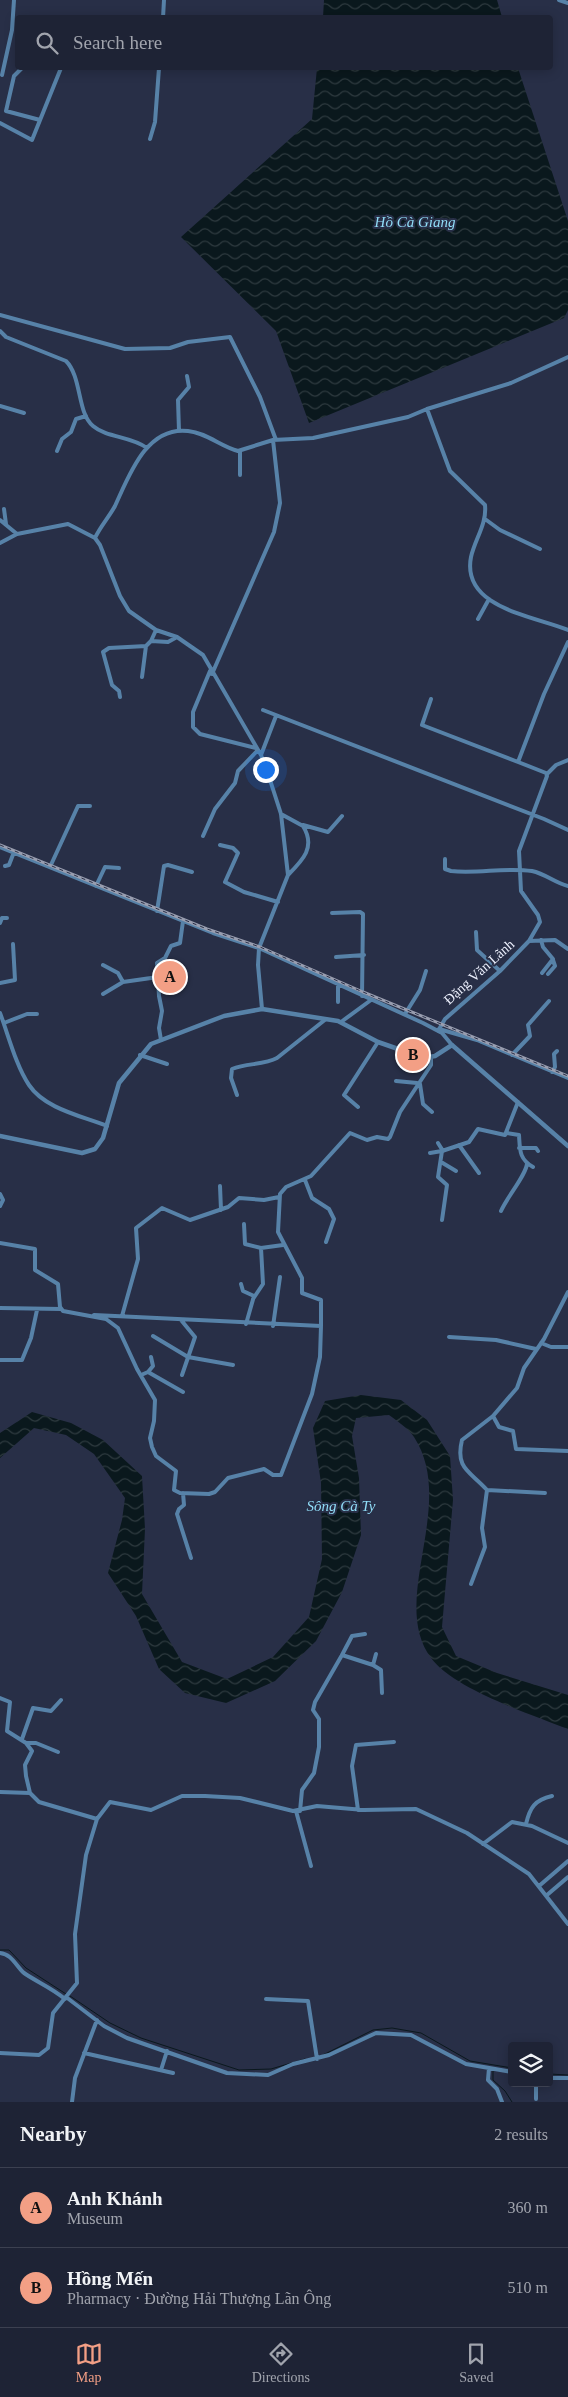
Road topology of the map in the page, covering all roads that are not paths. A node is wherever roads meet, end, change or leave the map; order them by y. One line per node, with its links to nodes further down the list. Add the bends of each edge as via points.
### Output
1 (14, 0): 9 (street, via 12,30)
2 (164, 0): 5 (street)
3 (558, 0): 4 (street)
4 (568, 3)
5 (163, 15)
6 (20, 70): 10 (street, via 14,76 6,111)
7 (60, 70): 10 (street)
8 (159, 70): 12 (street, via 155,122)
9 (2, 75)
10 (40, 120): 11 (street, via 32,140)
11 (0, 123)
12 (150, 139)
13 (0, 315): 22 (street, via 120,348 170,348 187,342 230,337 260,397)
14 (0, 331): 20 (street, via 6,337 57,356 68,364)
15 (566, 358): 18 (street, via 512,383)
16 (187, 376): 21 (street, via 189,387 178,400)
17 (0, 406): 19 (street)
18 (426, 409): 22 (street, via 408,417 323,436); 28 (street, via 450,471 484,504)
19 (24, 413)
20 (86, 416): 23 (street, via 96,428 136,440); 24 (street, via 76,419)
21 (179, 430): 23 (street); 25 (street, via 200,434)
22 (275, 440): 25 (street); 43 (street, via 280,503 274,532)
23 (147, 448): 32 (street, via 135,462 108,520)
24 (57, 451)
25 (240, 451): 26 (street)
26 (240, 475)
27 (4, 508): 30 (street)
28 (484, 519): 34 (street); 35 (street, via 470,566 474,585)
29 (0, 520): 30 (street)
30 (6, 524): 31 (street)
31 (17, 534): 32 (street, via 68,524); 33 (street)
32 (95, 538): 37 (street, via 127,608)
33 (0, 543)
34 (540, 549)
35 (489, 599): 36 (street); 38 (street)
36 (478, 619)
37 (156, 630): 39 (street); 40 (street)
38 (568, 630)
39 (177, 636): 40 (street, via 168,642); 43 (street, via 200,653)
40 (151, 641): 42 (street)
41 (568, 642): 52 (street)
42 (146, 646): 44 (street); 45 (street, via 108,648 103,652 112,684)
43 (211, 672): 49 (street); 49 (street, via 193,712 193,728 200,734)
44 (142, 677)
45 (120, 697)
46 (431, 699): 52 (street, via 422,725)
47 (264, 710): 48 (street)
48 (276, 716): 50 (street); 56 (street)
49 (257, 749): 50 (street); 60 (street, via 238,770 235,783 216,809)
50 (261, 755): 55 (street)
51 (568, 760): 53 (street, via 556,764)
52 (518, 762): 53 (street)
53 (547, 774): 56 (street)
54 (90, 806): 66 (street, via 78,806)
55 (281, 814): 58 (street); 70 (street)
56 (533, 815): 59 (street); 68 (street, via 518,851)
57 (342, 816): 58 (street, via 328,832)
58 (299, 823): 70 (street, via 307,833 308,851)
59 (568, 830)
60 (203, 836)
61 (220, 845): 73 (street, via 233,848 238,853 225,882 244,892)
62 (0, 847): 63 (street)
63 (14, 852): 65 (street, via 9,865); 66 (street)
64 (445, 859): 68 (street, via 445,869 453,871)
65 (5, 866)
66 (50, 867): 71 (street)
67 (119, 868): 71 (street, via 105,867)
68 (521, 870): 72 (street, via 543,874); 81 (street, via 521,891 540,922)
69 (192, 872): 74 (street, via 164,866)
70 (288, 875): 73 (street)
71 (96, 886): 74 (street)
72 (568, 886)
73 (278, 902): 83 (street)
74 (157, 910): 77 (street)
75 (332, 913): 85 (street, via 362,913)
76 (7, 918): 78 (street, via 2,918)
77 (183, 921): 83 (street); 93 (street, via 180,943 171,946 165,958 157,963)
78 (0, 923)
79 (476, 932): 90 (street, via 477,951)
80 (541, 940): 81 (street, Đặng Văn Lãnh); 84 (street, Đặng Văn Lãnh, via 558,941); 87 (street)
81 (529, 942): 90 (street, Đặng Văn Lãnh)
82 (13, 944): 95 (street, via 14,980)
83 (259, 948): 96 (street); 102 (street)
84 (568, 949)
85 (364, 955): 86 (street); 98 (street)
86 (336, 957)
87 (553, 960): 91 (street); 92 (street, via 555,966)
88 (103, 965): 94 (street, via 118,973)
89 (426, 971): 105 (street, via 420,990)
90 (500, 971): 109 (street, Đặng Văn Lãnh, via 445,1019)
91 (542, 973)
92 (548, 974)
93 (158, 976): 94 (street); 110 (street)
94 (123, 982): 97 (street)
95 (0, 983)
96 (338, 986): 98 (street); 101 (street)
97 (103, 994)
98 (362, 996): 99 (street)
99 (371, 1000): 105 (street); 107 (street)
100 (549, 1000): 115 (street, via 528,1025 530,1036)
101 (338, 1002)
102 (262, 1009): 106 (street); 110 (street, via 224,1016)
103 (0, 1013): 108 (street)
104 (37, 1014): 108 (street, via 27,1014)
105 (405, 1014): 109 (street)
106 (326, 1019): 107 (street); 122 (street, via 277,1058 232,1069 231,1078)
107 (341, 1022): 111 (street)
108 (4, 1023): 126 (street, via 32,1089 59,1108)
109 (439, 1030): 112 (street); 115 (street, via 462,1034)
110 (161, 1040): 114 (street, via 151,1044)
111 (378, 1042): 116 (street, via 416,1056); 124 (street, via 344,1095)
112 (452, 1045): 116 (street); 123 (street)
113 (557, 1051): 118 (street)
114 (140, 1055): 117 (street); 126 (street, via 119,1083)
115 (512, 1055): 118 (street)
116 (431, 1057): 121 (street, via 431,1066)
117 (167, 1064)
118 (552, 1072): 119 (street)
119 (567, 1077)
120 (396, 1081): 121 (street)
121 (418, 1084): 125 (street, via 423,1104); 141 (street, via 388,1139 378,1136 367,1140 350,1133)
122 (237, 1095)
123 (518, 1102): 127 (street); 131 (street)
124 (358, 1107)
125 (432, 1112)
126 (107, 1126): 128 (street, via 98,1144 86,1153)
127 (507, 1133): 130 (street, via 501,1136 478,1129 470,1142); 132 (street, via 519,1135)
128 (0, 1136)
129 (438, 1143): 133 (street)
130 (459, 1145): 133 (street); 140 (street)
131 (568, 1146)
132 (519, 1148): 134 (street, via 536,1148); 137 (street)
133 (443, 1151): 135 (street); 136 (street)
134 (538, 1151)
135 (430, 1153)
136 (441, 1162): 139 (street); 148 (street, via 438,1177 447,1185)
137 (526, 1163): 138 (street); 147 (street, via 527,1170)
138 (533, 1167)
139 (456, 1171)
140 (479, 1173)
141 (305, 1180): 144 (street, via 286,1187); 150 (street, via 312,1198 329,1209 334,1219)
142 (220, 1186): 146 (street)
143 (0, 1194): 145 (street, via 3,1200)
144 (279, 1197): 146 (street, via 264,1200 238,1198); 152 (street, via 278,1228)
145 (0, 1206)
146 (222, 1210): 162 (street, via 190,1220 162,1208 136,1228 138,1259)
147 (501, 1211)
148 (442, 1220)
149 (244, 1224): 153 (street, via 245,1244)
150 (326, 1242)
151 (0, 1243): 159 (street, via 35,1249 35,1270 58,1284)
152 (283, 1245): 153 (street); 167 (street, via 302,1278 302,1293 321,1300)
153 (261, 1248): 157 (street, via 263,1284)
154 (280, 1277): 166 (street)
155 (241, 1284): 157 (street, via 242,1290 252,1294)
156 (568, 1292): 171 (street)
157 (254, 1299): 165 (street)
158 (0, 1308): 160 (street)
159 (61, 1309): 160 (street); 161 (street)
160 (37, 1310): 176 (street, via 22,1360)
161 (94, 1315): 162 (street); 179 (street, via 112,1321 118,1328)
162 (122, 1316): 163 (street)
163 (181, 1320): 164 (street); 168 (street)
164 (197, 1321): 165 (street); 168 (street)
165 (246, 1324): 166 (street)
166 (273, 1326): 167 (street)
167 (321, 1326): 185 (street, via 320,1357 312,1394 281,1475 273,1475 264,1469 228,1478 212,1493)
168 (189, 1330): 175 (street, via 195,1340)
169 (152, 1336): 175 (street)
170 (449, 1337): 173 (street, via 496,1340)
171 (541, 1343): 172 (street); 173 (street)
172 (568, 1347)
173 (536, 1349): 182 (street, via 517,1388)
174 (151, 1357): 178 (street, via 153,1366)
175 (188, 1357): 177 (street); 180 (street)
176 (0, 1360)
177 (233, 1365)
178 (148, 1372): 179 (street); 181 (street)
179 (141, 1375): 185 (street, via 156,1400 150,1442 156,1456 176,1471 174,1489)
180 (182, 1375)
181 (183, 1392)
182 (493, 1416): 183 (street, via 499,1427 513,1430 516,1449); 184 (street, via 464,1438 460,1454 463,1467)
183 (568, 1451)
184 (487, 1490): 186 (street); 188 (street, via 482,1528 485,1547)
185 (183, 1493): 187 (street, via 184,1505 178,1514)
186 (546, 1493)
187 (191, 1558)
188 (471, 1584)
189 (365, 1634): 191 (street, via 352,1636)
190 (376, 1654): 192 (street)
191 (342, 1655): 192 (street); 204 (street, via 313,1706 319,1719 319,1747 314,1773 302,1790)
192 (373, 1665): 193 (street, via 381,1670)
193 (382, 1693)
194 (0, 1698): 196 (street, via 10,1702 7,1731)
195 (61, 1700): 196 (street, via 51,1711 33,1708)
196 (22, 1740): 198 (street)
197 (394, 1742): 203 (street, via 356,1745 352,1766)
198 (26, 1743): 199 (street); 201 (street, via 33,1752 25,1765)
199 (58, 1752)
200 (0, 1792): 201 (street)
201 (30, 1793): 205 (street, via 39,1802)
202 (552, 1796): 206 (street, via 532,1806)
203 (358, 1810): 204 (street, via 317,1806); 208 (street, via 416,1809)
204 (298, 1811): 205 (street, via 240,1798 185,1796 151,1810 110,1802); 210 (street)
205 (97, 1819): 216 (street, via 86,1854 76,1930 77,1983)
206 (526, 1824): 207 (street); 208 (street, via 510,1822)
207 (568, 1843)
208 (484, 1844): 212 (street, via 529,1874)
209 (568, 1861): 212 (street)
210 (310, 1866)
211 (568, 1877): 213 (street)
212 (539, 1886): 213 (street)
213 (547, 1895): 214 (street)
214 (568, 1924)
215 (0, 1953): 216 (street)
216 (66, 1998): 218 (street); 221 (street, via 52,2016 48,2048 44,2053 39,2056)
217 (266, 1999): 222 (street, via 308,2001)
218 (97, 2020): 219 (street, via 126,2038); 220 (street)
219 (167, 2051): 222 (street, via 220,2071 244,2075 266,2075); 224 (street)
220 (84, 2052): 224 (street); 231 (street)
221 (0, 2053)
222 (317, 2057): 223 (street, via 375,2033 404,2034 466,2064)
223 (489, 2068): 225 (street); 232 (street, via 488,2080 497,2089)
224 (161, 2070): 226 (street)
225 (508, 2071)
226 (173, 2073)
227 (553, 2078): 228 (street)
228 (568, 2078)
229 (536, 2087): 230 (street)
230 (536, 2099)
231 (72, 2102)
232 (502, 2102)

